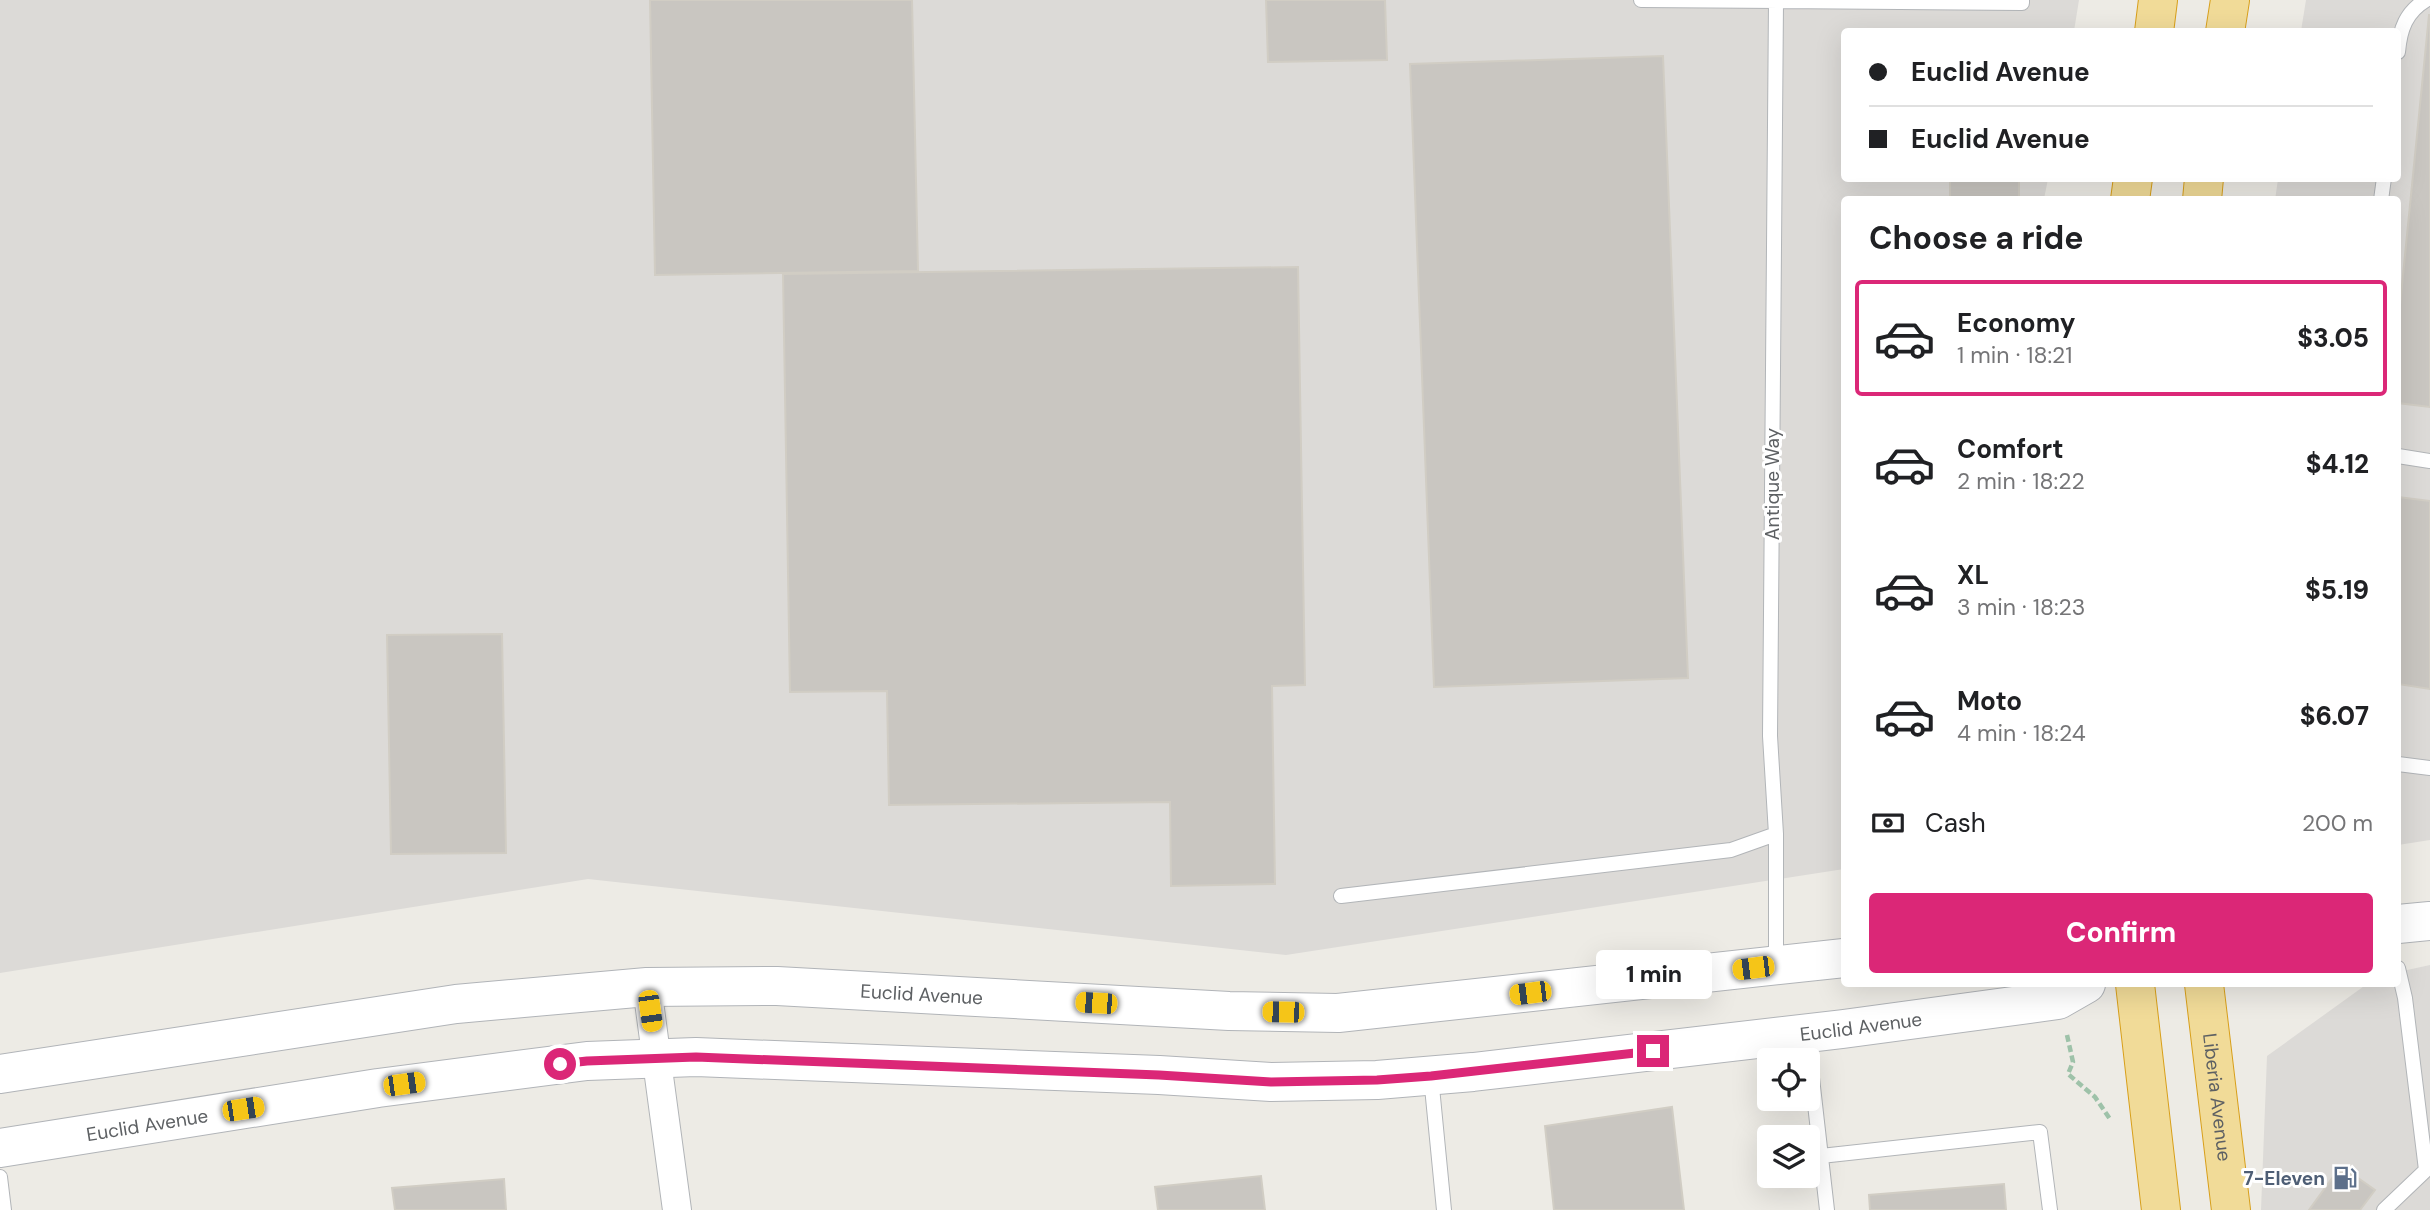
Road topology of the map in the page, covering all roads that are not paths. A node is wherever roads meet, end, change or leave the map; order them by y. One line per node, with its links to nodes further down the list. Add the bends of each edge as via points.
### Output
1 (1641, 0): 6 (lane)
2 (2022, 0): 6 (lane)
3 (2158, 0): 7 (highway)
4 (2230, 0): 8 (highway)
5 (2426, 0): 9 (lane, via 2414,7)
6 (1776, 2): 14 (lane, Antique Way, via 1770,722)
7 (2154, 28)
8 (2226, 28)
9 (2401, 28)
10 (2401, 456): 11 (lane)
11 (2430, 461)
12 (2401, 764): 13 (lane)
13 (2430, 768)
14 (1776, 834): 15 (lane, via 1731,850); 19 (lane, Antique Way)
15 (1341, 896)
16 (2430, 921): 17 (main road)
17 (2401, 924)
18 (1841, 958): 19 (main road, Euclid Avenue)
19 (1776, 965): 21 (main road, Euclid Avenue, via 1338,1013 777,986)
20 (2401, 981): 39 (lane, via 2426,1170)
21 (647, 987): 26 (street); 27 (main road, Euclid Avenue, via 456,1004)
22 (2081, 987): 25 (main road, Euclid Avenue, via 2058,1000)
23 (2135, 987): 37 (highway)
24 (2204, 987): 38 (highway, Liberia Avenue)
25 (1807, 1033): 28 (main road, Euclid Avenue); 30 (lane)
26 (657, 1058): 28 (main road, Euclid Avenue, via 1271,1082); 29 (main road, Euclid Avenue, via 587,1061 378,1088); 33 (street)
27 (0, 1074)
28 (1431, 1076): 34 (lane)
29 (0, 1148)
30 (1821, 1156): 35 (lane); 36 (lane, via 2040,1132)
31 (0, 1177): 32 (lane)
32 (4, 1210)
33 (677, 1210)
34 (1444, 1210)
35 (1827, 1210)
36 (2050, 1210)
37 (2161, 1210)
38 (2231, 1210)
39 (2384, 1210)

